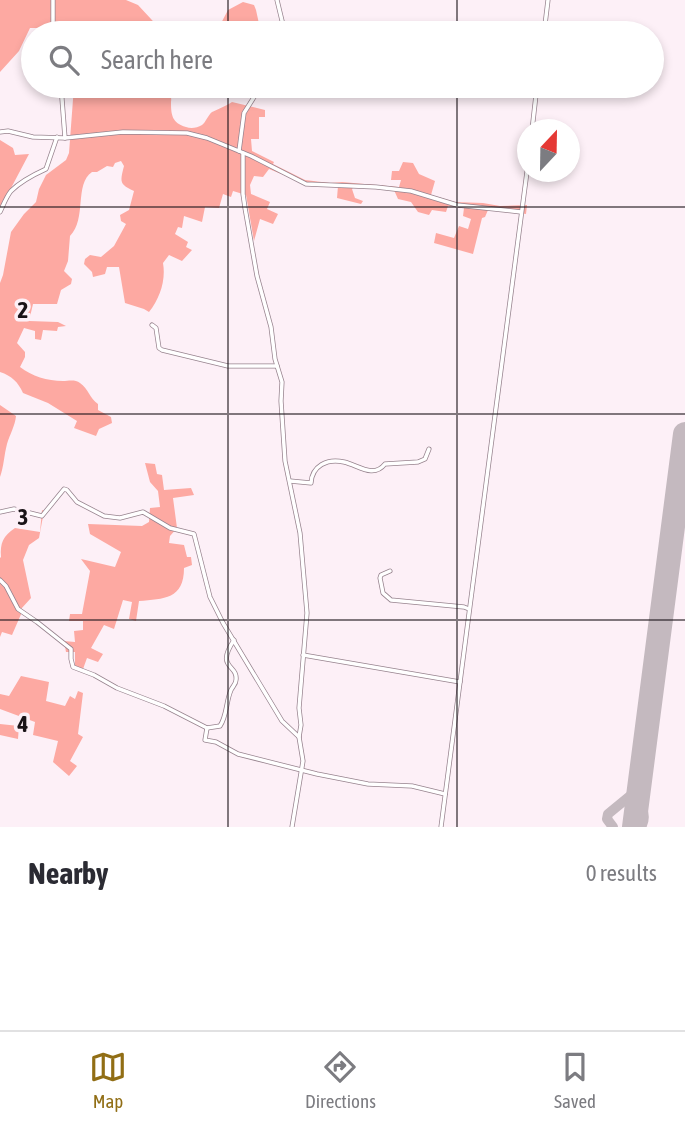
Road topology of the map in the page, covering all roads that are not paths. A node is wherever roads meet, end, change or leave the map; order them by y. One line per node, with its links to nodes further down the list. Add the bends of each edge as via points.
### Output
1 (53, 0): 4 (street)
2 (277, 0): 5 (street)
3 (548, 0): 6 (street)
4 (53, 21)
5 (282, 21)
6 (545, 21)
7 (62, 98): 13 (street)
8 (253, 98): 14 (street, via 244,113)
9 (536, 98): 10 (street)
10 (533, 119)
11 (0, 132): 12 (street)
12 (57, 137): 13 (street); 16 (street, via 46,169 9,193)
13 (65, 138): 14 (street, via 122,132 185,133)
14 (241, 152): 17 (street, via 306,184 374,186 457,205); 19 (street, via 245,208)
15 (525, 182): 17 (street)
16 (0, 212)
17 (522, 212): 25 (street)
18 (152, 324): 19 (street, via 162,350 228,366)
19 (277, 366): 21 (street)
20 (429, 449): 21 (street, via 418,463 385,464 368,471 328,461 315,470 311,483)
21 (289, 481): 27 (street, via 300,533 307,613)
22 (0, 512): 26 (street, via 14,509 42,516 67,489 77,502 104,516 120,518 143,512 170,528 194,534 211,598)
23 (390, 571): 25 (street, via 380,578 383,593 391,600)
24 (0, 580): 29 (street, via 18,609 71,649 73,667)
25 (469, 609): 28 (street)
26 (234, 640): 29 (street, via 226,654 236,682 224,721); 30 (street, via 282,721)
27 (303, 655): 28 (street); 30 (street)
28 (460, 682): 32 (street)
29 (207, 728): 31 (street, via 205,740 237,754)
30 (299, 737): 31 (street)
31 (302, 770): 32 (street); 33 (street)
32 (445, 794): 34 (street)
33 (292, 827)
34 (441, 827)

